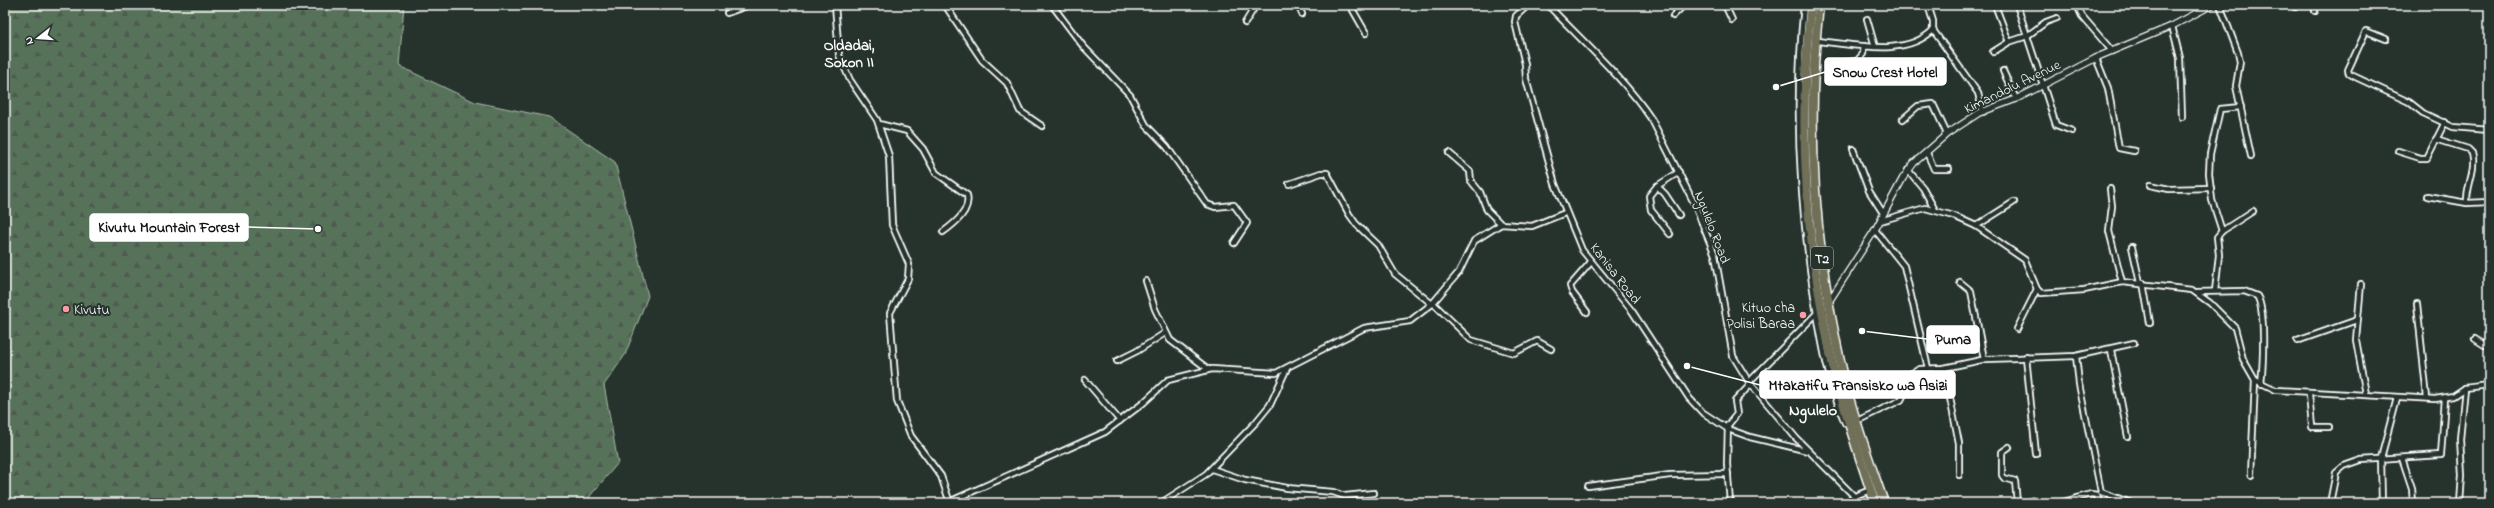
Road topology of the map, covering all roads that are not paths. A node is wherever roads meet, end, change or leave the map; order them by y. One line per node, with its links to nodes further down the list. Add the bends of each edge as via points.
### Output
1 (749, 5): 23 (street)
2 (835, 5): 51 (street, via 839,55 850,80)
3 (945, 5): 52 (street, via 982,60 1007,83 1020,111)
4 (1052, 5): 87 (street, via 1083,46 1130,95 1146,125 1167,147 1207,204 1215,207 1232,205 1238,208 1246,224)
5 (1256, 5): 29 (street)
6 (1298, 5): 24 (street)
7 (1350, 5): 32 (street)
8 (1528, 5): 77 (street, Kanisa Road, via 1516,16 1515,24 1527,82)
9 (1548, 5): 65 (street, Ngulelo Road, via 1644,108)
10 (1684, 5): 25 (street)
11 (1725, 5): 28 (street)
12 (1804, 5): 101 (street, via 1799,162 1809,268)
13 (1810, 5): 101 (highway, T2, via 1805,151)
14 (1819, 5): 35 (highway, T2)
15 (1928, 5): 31 (street)
16 (1995, 5): 36 (street)
17 (2017, 5): 33 (street)
18 (2077, 5): 39 (street, via 2082,16)
19 (2212, 5): 30 (street, Kimandolu Avenue)
20 (2220, 5): 46 (street, via 2238,53 2236,82)
21 (2316, 5): 22 (street)
22 (2315, 11)
23 (727, 13)
24 (1302, 14)
25 (1673, 16)
26 (2057, 18): 33 (street, via 2046,22)
27 (1867, 19): 38 (street)
28 (1732, 20)
29 (1245, 23)
30 (2172, 26): 39 (street, Kimandolu Avenue); 48 (street, via 2180,58)
31 (1933, 30): 38 (street, via 1900,46); 47 (street, via 1978,93)
32 (1366, 33)
33 (2027, 36): 36 (street); 44 (street)
34 (2386, 39): 50 (street, via 2366,31 2348,74)
35 (1816, 41): 37 (street); 99 (highway, T2, via 1813,156 1816,207)
36 (2009, 42): 40 (street)
37 (1864, 46): 38 (street); 42 (street, via 1863,54 1857,62)
38 (1875, 47)
39 (2112, 51): 41 (street, Kimandolu Avenue)
40 (1993, 52)
41 (2096, 58): 44 (street, Kimandolu Avenue); 59 (street, via 2108,88 2119,148)
42 (1833, 64)
43 (2003, 71): 45 (street)
44 (2044, 86): 45 (street, Kimandolu Avenue); 54 (street, via 2056,125)
45 (2016, 99): 47 (street, Kimandolu Avenue)
46 (2241, 107): 62 (street); 69 (street, via 2223,108 2218,112 2209,162)
47 (1983, 112): 55 (street, Kimandolu Avenue)
48 (2182, 117)
49 (1903, 119): 55 (street, via 1922,104 1933,104)
50 (2444, 122): 53 (street, via 2457,128); 56 (street)
51 (879, 124): 85 (street, via 907,131 923,149 936,173 967,195 967,205 961,215 954,225); 150 (street, via 890,160 892,225 908,258 910,270 890,313 897,401 911,436 941,476)
52 (1042, 126)
53 (2489, 130)
54 (2072, 131)
55 (1948, 134): 60 (street, Kimandolu Avenue)
56 (2436, 139): 58 (street, via 2425,159); 74 (street, via 2468,149 2472,153 2474,168 2467,190)
57 (1853, 148): 78 (street, via 1869,191)
58 (2398, 150)
59 (2134, 152)
60 (1927, 153): 63 (street, Kimandolu Avenue); 64 (street, via 1934,169)
61 (1449, 154): 81 (street, via 1470,171 1471,182 1480,192 1487,210)
62 (2251, 156)
63 (1908, 170): 75 (street, via 1923,188); 78 (street, Kimandolu Avenue)
64 (1949, 170)
65 (1679, 172): 68 (street); 123 (street, Ngulelo Road, via 1715,255 1728,338 1733,356)
66 (1289, 184): 98 (street, via 1327,173 1349,214 1378,245 1394,274)
67 (2150, 185): 69 (street, via 2169,189)
68 (1657, 186): 79 (street); 86 (street, via 1650,193 1650,206)
69 (2211, 188): 84 (street)
70 (2110, 190): 92 (street, via 2112,206 2109,231)
71 (2427, 196): 74 (street)
72 (2014, 202): 82 (street)
73 (2489, 202): 74 (street)
74 (2467, 203)
75 (1935, 210): 80 (street, via 1920,209); 82 (street)
76 (2253, 211): 84 (street)
77 (1565, 213): 81 (street, via 1532,226); 89 (street, Kanisa Road, via 1582,250)
78 (1883, 213): 80 (street, Kimandolu Avenue)
79 (1679, 214)
80 (1880, 221): 83 (street, Kimandolu Avenue)
81 (1501, 224): 98 (street, via 1472,244 1461,269)
82 (1976, 226): 95 (street, via 2025,260)
83 (1875, 230): 99 (street, Kimandolu Avenue); 118 (street, via 1901,259 1904,266)
84 (2222, 231): 97 (street, via 2216,240 2219,255)
85 (943, 232)
86 (1670, 234)
87 (1234, 243)
88 (2132, 247): 93 (street)
89 (1591, 262): 102 (street, via 1570,286); 135 (street, Kanisa Road, via 1632,311 1689,398 1702,412)
90 (1146, 281): 106 (street)
91 (1960, 282): 115 (street, via 1971,291)
92 (2122, 282): 93 (street); 95 (street, via 2050,294 2041,293)
93 (2142, 283): 96 (street); 104 (street)
94 (2361, 284): 103 (street)
95 (2037, 289): 105 (street)
96 (2195, 292): 97 (street); 122 (street, via 2235,328 2243,360)
97 (2215, 292): 124 (street, via 2244,291 2253,293 2260,300 2264,348)
98 (1432, 303): 111 (street, via 1474,341 1514,353 1537,341); 117 (street, via 1410,321 1364,328)
99 (1828, 303): 155 (highway, T2, via 1848,391)
100 (2417, 304): 130 (street)
101 (1819, 311): 123 (street); 147 (highway, T2)
102 (1587, 312)
103 (2357, 320): 108 (street); 128 (street, via 2357,348)
104 (2150, 323)
105 (2017, 329)
106 (1165, 333): 116 (street); 120 (street, via 1175,345)
107 (2475, 339): 110 (street)
108 (2297, 341)
109 (2134, 343): 112 (street)
110 (2489, 348)
111 (1551, 349)
112 (2111, 350): 113 (street); 136 (street)
113 (2076, 356): 114 (street); 161 (street, via 2079,384 2101,492)
114 (2026, 357): 115 (street); 139 (street)
115 (1984, 359): 119 (street)
116 (1117, 361)
117 (1287, 368): 120 (street, via 1270,373); 142 (street, via 1270,404)
118 (1928, 368): 119 (street); 132 (street, via 1912,372 1902,378 1901,400)
119 (1944, 368): 144 (street, via 1959,443)
120 (1208, 369): 133 (street, via 1166,381)
121 (1085, 380): 133 (street)
122 (2256, 380): 124 (street); 145 (street)
123 (1750, 383): 135 (street, via 1735,402 1737,414 1729,423); 138 (street, Ngulelo Road)
124 (2261, 384): 127 (street, via 2276,390)
125 (2489, 385): 126 (street)
126 (2465, 388): 131 (street); 165 (street, via 2460,439)
127 (2309, 394): 128 (street); 134 (street, via 2312,427)
128 (2366, 394): 129 (street)
129 (2397, 398): 130 (street); 140 (street)
130 (2427, 398): 131 (street)
131 (2445, 398): 141 (street, via 2441,454)
132 (1861, 419)
133 (1120, 421): 150 (street, via 1100,434)
134 (2329, 427)
135 (1728, 429): 138 (street, Kanisa Road); 143 (street)
136 (2128, 437)
137 (2009, 446): 156 (street, via 2002,452 2002,475 2015,481)
138 (1808, 451): 149 (street, Ngulelo Road)
139 (2036, 454)
140 (2381, 458): 141 (street); 162 (street, via 2353,462 2339,469 2334,477); 163 (street)
141 (2402, 458): 164 (street, via 2412,488)
142 (1212, 468): 148 (street, via 1245,480 1287,488 1333,492 1345,496); 151 (street)
143 (1728, 474): 146 (street, via 1670,475); 152 (street)
144 (1959, 475)
145 (2251, 475)
146 (1588, 486)
147 (1870, 490): 149 (street); 154 (highway, T2)
148 (1374, 493)
149 (1855, 496): 153 (street, Ngulelo Road)
150 (949, 502)
151 (1161, 503)
152 (1730, 503)
153 (1861, 503)
154 (1875, 503)
155 (1884, 503)
156 (2017, 503)
157 (2023, 503): 158 (street, via 2035,500)
158 (2044, 503)
159 (2060, 503): 160 (street, via 2091,494 2097,495)
160 (2099, 503)
161 (2131, 503)
162 (2330, 503)
163 (2382, 503)
164 (2413, 503)
165 (2460, 503)

